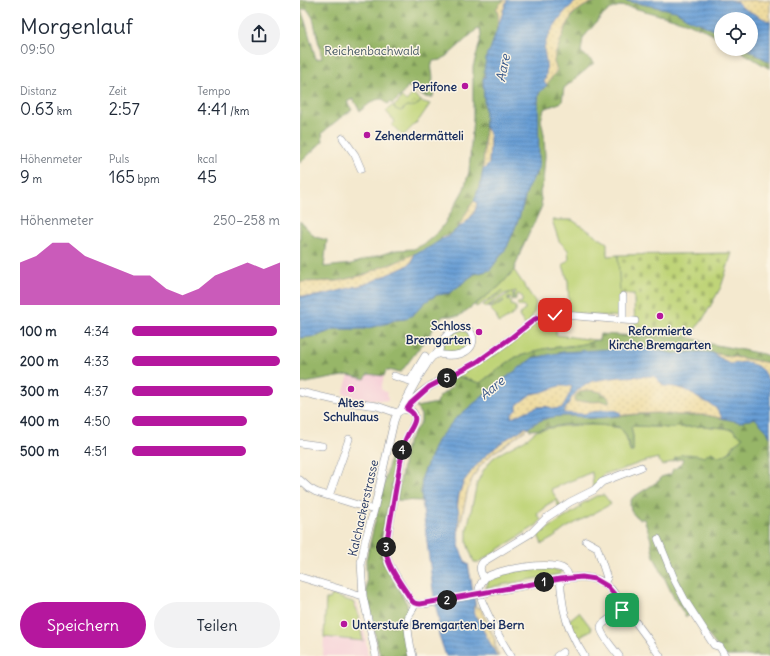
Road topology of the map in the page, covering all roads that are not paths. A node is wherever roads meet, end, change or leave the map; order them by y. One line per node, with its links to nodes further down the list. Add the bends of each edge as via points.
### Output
1 (343, 138): 2 (street)
2 (361, 169)
3 (623, 296): 4 (street)
4 (624, 320): 5 (street); 11 (street, via 560,315 535,319 477,362 429,387)
5 (635, 321)
6 (437, 354): 6 (street, via 462,354 472,344 472,335 464,328 448,333); 9 (street)
7 (425, 356): 9 (street)
8 (394, 376): 9 (street)
9 (412, 382): 11 (street, Kalchackerstrasse)
10 (300, 392): 11 (street)
11 (402, 411): 18 (street, Kalchackerstrasse, via 394,421); 27 (street, via 413,414 415,422 403,447 386,552 390,564)
12 (349, 439): 17 (street)
13 (300, 443): 14 (street)
14 (322, 446)
15 (641, 468): 23 (street, via 602,482 594,490 546,518 531,533 483,562 480,567)
16 (300, 480): 17 (street, via 316,492)
17 (329, 496): 18 (street)
18 (374, 510): 26 (street, Kalchackerstrasse, via 362,553)
19 (658, 539): 35 (street, via 686,602 714,645 720,647)
20 (586, 541): 25 (street, via 597,547 607,578)
21 (300, 577): 26 (street)
22 (569, 578): 23 (street, via 563,568 533,566 495,574); 24 (street); 25 (street, via 590,578)
23 (484, 579): 31 (street, via 479,589 480,596)
24 (560, 579): 27 (street, bridge); 32 (street, via 568,624)
25 (604, 583): 28 (street)
26 (362, 596): 29 (street, Kalchackerstrasse)
27 (415, 604): 30 (street, via 408,623)
28 (625, 607): 33 (street, via 601,628); 34 (street)
29 (376, 656)
30 (413, 656)
31 (511, 656)
32 (584, 656)
33 (619, 656)
34 (660, 656)
35 (725, 656)

